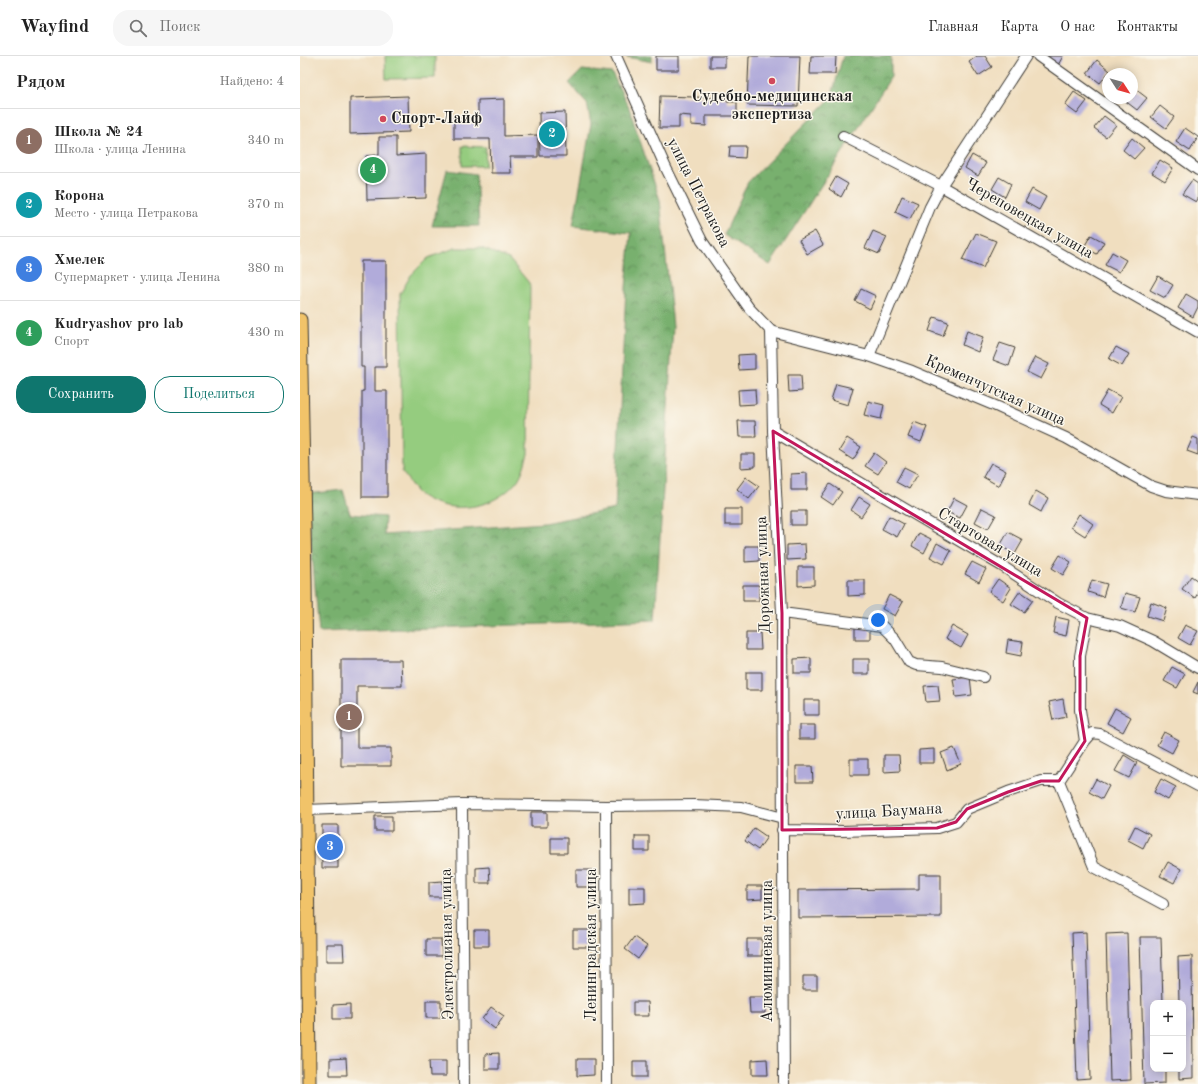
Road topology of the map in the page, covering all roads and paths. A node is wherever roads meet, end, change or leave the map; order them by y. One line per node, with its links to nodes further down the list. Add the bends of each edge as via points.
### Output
1 (616, 56): 8 (street, улица Петракова, via 702,241 749,308)
2 (1038, 56): 5 (street)
3 (1023, 57): 6 (street)
4 (843, 136): 6 (street, Череповецкая улица)
5 (1198, 170)
6 (941, 186): 9 (street, Череповецкая улица); 10 (street)
7 (300, 320): 13 (main road)
8 (772, 331): 10 (street, Кременчугская улица); 11 (street, Дорожная улица)
9 (1198, 332)
10 (869, 356): 12 (street, Кременчугская улица, via 912,371 1066,438 1151,486 1166,491)
11 (773, 431): 14 (street, Дорожная улица); 15 (street, Стартовая улица)
12 (1198, 495)
13 (303, 578): 23 (main road)
14 (782, 613): 17 (street, via 882,626 909,662); 24 (street, Дорожная улица)
15 (1087, 618): 16 (street, Стартовая улица, via 1120,626 1154,641); 18 (street, via 1080,656 1080,710)
16 (1198, 668)
17 (983, 677)
18 (1085, 741): 19 (street); 20 (street, via 1092,732 1100,734)
19 (1058, 781): 25 (street, улица Баумана, via 1041,781 1008,792 967,809 956,822 937,828); 26 (street, via 1094,867)
20 (1198, 786)
21 (462, 804): 22 (street); 23 (street); 28 (street, Электролизная улица)
22 (606, 806): 24 (street, via 741,807); 29 (street, Ленинградская улица)
23 (306, 810): 27 (main road)
24 (782, 818): 25 (street, Алюминиевая улица)
25 (782, 830): 30 (street, Алюминиевая улица)
26 (1163, 904)
27 (309, 1084)
28 (464, 1084)
29 (608, 1084)
30 (784, 1084)

